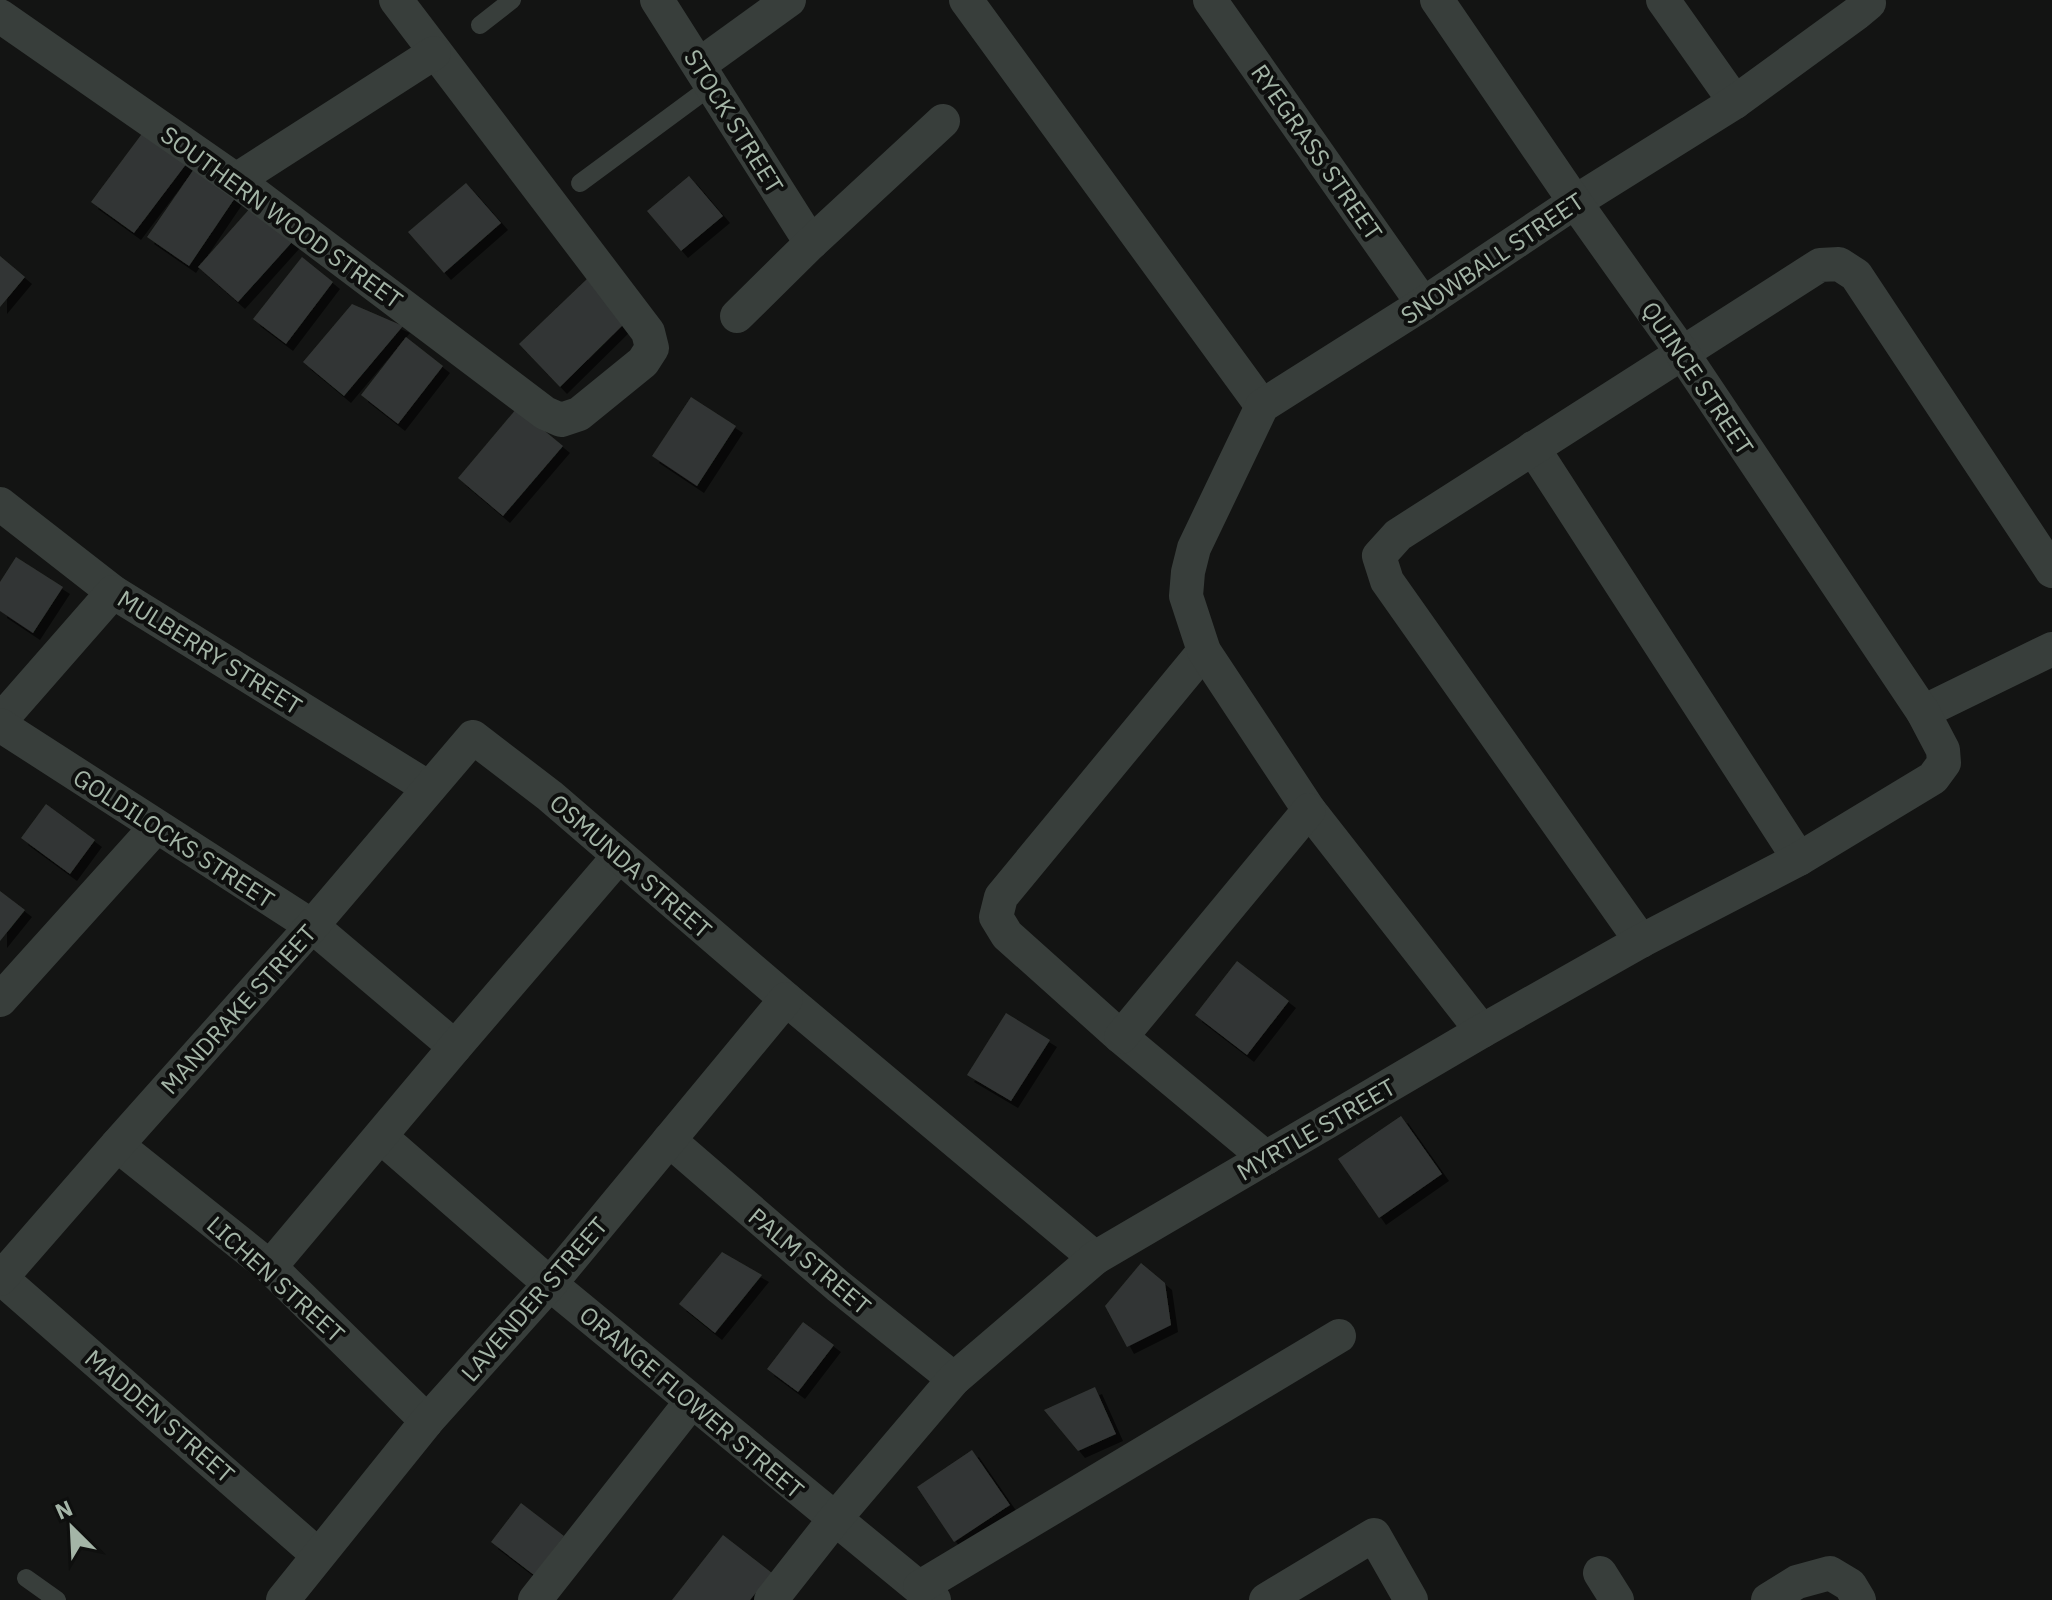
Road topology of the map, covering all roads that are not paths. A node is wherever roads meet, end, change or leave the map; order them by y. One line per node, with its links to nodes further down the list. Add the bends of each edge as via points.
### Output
1 (396, 0): 12 (street)
2 (512, 0): 11 (lane)
3 (657, 0): 13 (street, STOCK STREET)
4 (789, 0): 13 (street)
5 (966, 0): 23 (street)
6 (1210, 0): 20 (street, RYEGRASS STREET)
7 (1437, 0): 18 (street, QUINCE STREET)
8 (1663, 0): 14 (street)
9 (1868, 2): 14 (street, SNOWBALL STREET)
10 (1, 19): 16 (street, SOUTHERN WOOD STREET)
11 (480, 25)
12 (434, 53): 16 (street); 16 (street, SOUTHERN WOOD STREET, via 648,332 652,348 643,362 579,414 561,420 545,413)
13 (705, 76): 17 (lane); 19 (street, STOCK STREET)
14 (1735, 102): 18 (street, SNOWBALL STREET)
15 (943, 121): 19 (street)
16 (236, 180)
17 (580, 183)
18 (1575, 202): 20 (street, SNOWBALL STREET); 22 (street, QUINCE STREET)
19 (811, 243): 21 (street)
20 (1423, 304): 23 (street, SNOWBALL STREET)
21 (737, 316)
22 (1683, 354): 24 (street); 26 (street, via 1820,265 1839,264 1856,275); 30 (street, QUINCE STREET)
23 (1262, 406): 29 (street, via 1194,548 1188,572 1186,596)
24 (1533, 448): 38 (street); 40 (street, via 1398,535 1379,556 1387,581)
25 (0, 504): 27 (street, MULBERRY STREET)
26 (2052, 571)
27 (113, 592): 31 (street); 34 (street, MULBERRY STREET)
28 (2052, 649): 30 (street)
29 (1204, 651): 35 (street); 44 (street, via 1001,897 996,917 1007,935)
30 (1923, 712): 33 (street, QUINCE STREET, via 1943,750)
31 (0, 723): 36 (street, GOLDILOCKS STREET)
32 (473, 737): 34 (street, MANDRAKE STREET); 37 (street, OSMUNDA STREET)
33 (1944, 763): 38 (street, MYRTLE STREET, via 1933,778)
34 (429, 788): 39 (street, MANDRAKE STREET)
35 (1309, 810): 43 (street); 44 (street)
36 (156, 827): 39 (street, GOLDILOCKS STREET); 42 (street)
37 (619, 856): 41 (street, OSMUNDA STREET); 45 (street)
38 (1799, 859): 40 (street, MYRTLE STREET)
39 (312, 926): 45 (street, GOLDILOCKS STREET); 48 (street, MANDRAKE STREET)
40 (1641, 941): 43 (street, MYRTLE STREET)
41 (786, 999): 47 (street, LAVENDER STREET); 50 (street, OSMUNDA STREET)
42 (0, 1000)
43 (1482, 1031): 49 (street, MYRTLE STREET)
44 (1121, 1037): 49 (street)
45 (455, 1047): 46 (street)
46 (381, 1137): 51 (street); 53 (street, ORANGE FLOWER STREET)
47 (669, 1140): 53 (street, LAVENDER STREET); 55 (street, PALM STREET)
48 (117, 1145): 51 (street, LICHEN STREET); 52 (street, MANDRAKE STREET)
49 (1266, 1158): 50 (street, MYRTLE STREET)
50 (1095, 1258): 55 (street, MYRTLE STREET)
51 (270, 1267): 57 (street, LICHEN STREET)
52 (0, 1278): 59 (street, MADDEN STREET)
53 (550, 1284): 56 (street, ORANGE FLOWER STREET); 57 (street, LAVENDER STREET)
54 (1339, 1336): 61 (street)
55 (954, 1379): 58 (street, MYRTLE STREET)
56 (691, 1402): 58 (street, ORANGE FLOWER STREET); 64 (street)
57 (427, 1421): 59 (street, LAVENDER STREET)
58 (834, 1520): 61 (street, ORANGE FLOWER STREET); 65 (street, MYRTLE STREET)
59 (318, 1555): 63 (street, LAVENDER STREET)
60 (26, 1578): 62 (lane)
61 (927, 1594)
62 (57, 1600)
63 (283, 1600)
64 (535, 1600)
65 (771, 1600)
66 (1266, 1600): 67 (street, via 1374,1535)
67 (1411, 1600)
68 (1768, 1600): 69 (street, via 1797,1582 1830,1573 1850,1585)
69 (1859, 1600)

